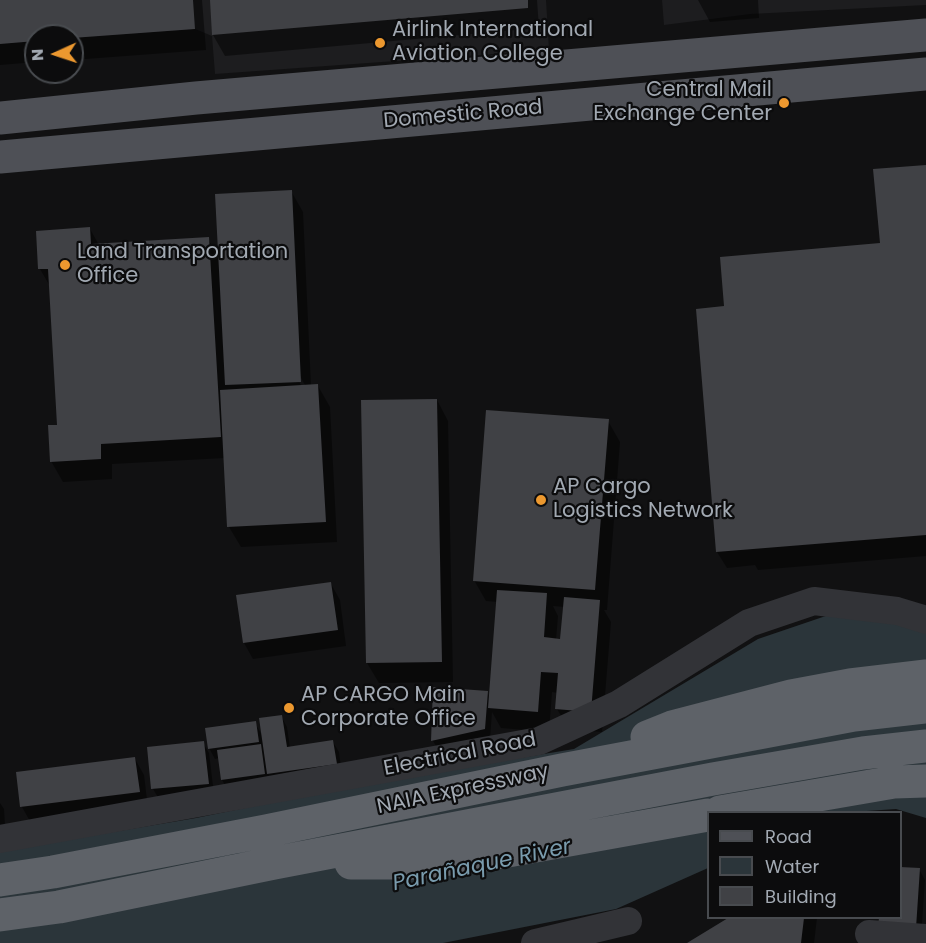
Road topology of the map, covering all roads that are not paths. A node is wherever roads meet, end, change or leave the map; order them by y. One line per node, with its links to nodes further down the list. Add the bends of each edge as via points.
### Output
1 (926, 36): 3 (main road, Domestic Road)
2 (926, 74): 4 (main road, Domestic Road)
3 (0, 118)
4 (0, 157)
5 (926, 620): 13 (street, Electrical Road, via 897,611 814,601 748,622 619,704 539,741)
6 (926, 676): 9 (highway, via 850,685 737,709 672,727)
7 (926, 707): 9 (highway, NAIA Expressway, via 854,715)
8 (926, 746): 14 (highway, NAIA Expressway, via 713,779)
9 (562, 770): 15 (highway, NAIA Expressway, via 266,831)
10 (926, 781): 11 (highway, via 894,782)
11 (731, 811)
12 (707, 815): 14 (highway, via 491,854 417,863)
13 (0, 839)
14 (274, 863): 16 (highway, NAIA Expressway, via 59,907)
15 (0, 880)
16 (0, 915)
17 (627, 921): 20 (street)
18 (869, 931): 19 (street)
19 (926, 938)
20 (535, 943)

